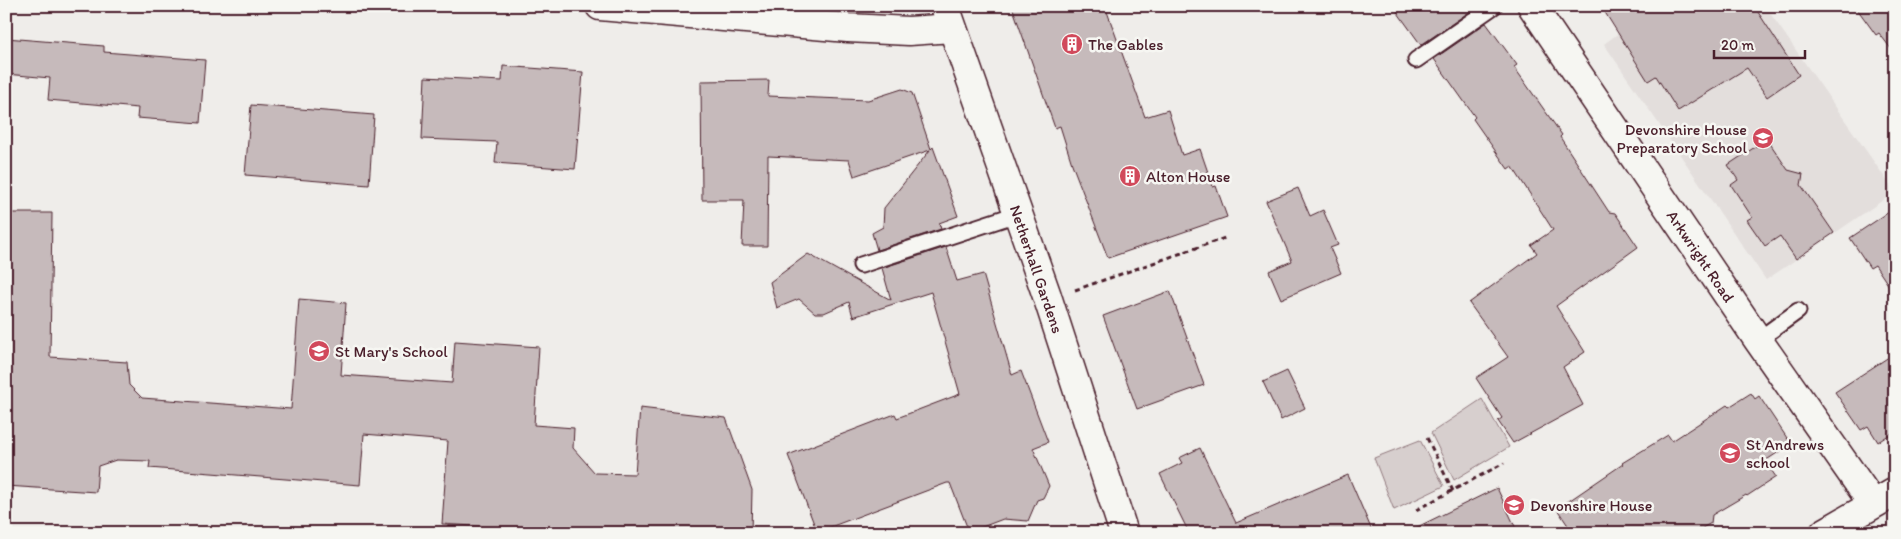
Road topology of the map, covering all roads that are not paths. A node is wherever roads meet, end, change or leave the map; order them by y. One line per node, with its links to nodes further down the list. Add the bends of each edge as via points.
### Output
1 (600, 6): 4 (street, via 910,31)
2 (1494, 6): 5 (lane)
3 (1532, 6): 9 (street, Arkwright Road)
4 (949, 17): 6 (street, Netherhall Gardens)
5 (1416, 60)
6 (1018, 214): 7 (lane); 12 (street, Netherhall Gardens)
7 (861, 265)
8 (1798, 311): 9 (lane)
9 (1758, 340): 10 (street, Arkwright Road)
10 (1884, 498): 11 (street)
11 (1830, 531)
12 (1124, 533)

